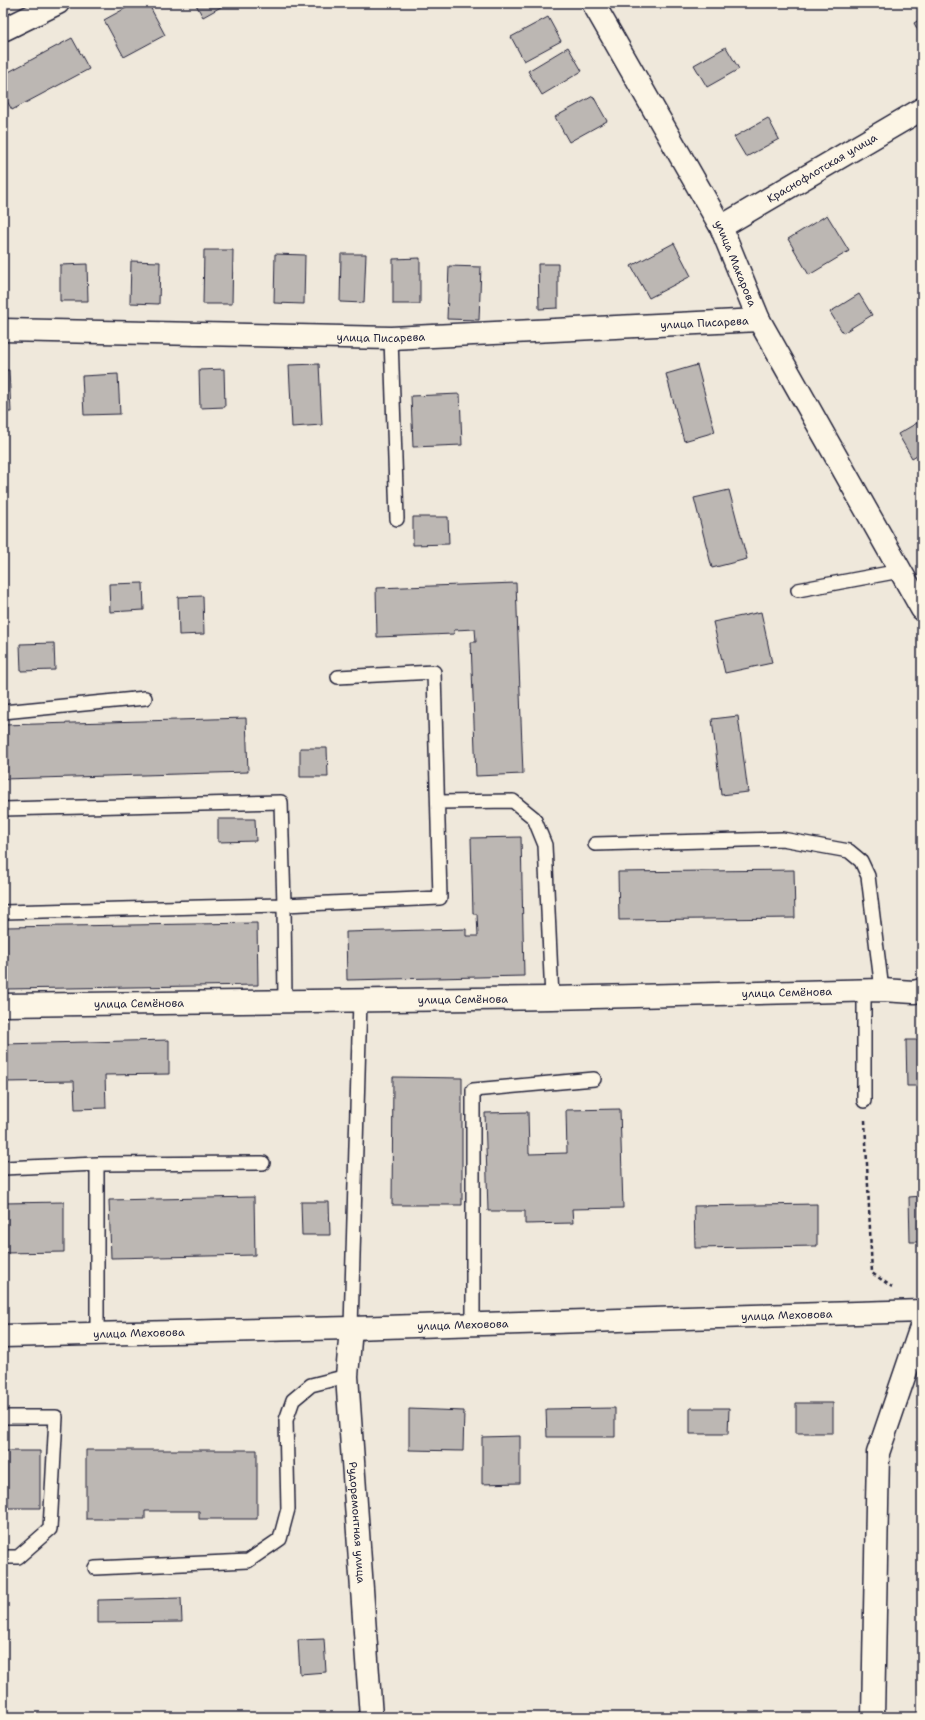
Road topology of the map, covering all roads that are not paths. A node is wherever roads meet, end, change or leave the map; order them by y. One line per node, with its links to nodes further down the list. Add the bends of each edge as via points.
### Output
1 (58, 3): 3 (street)
2 (593, 3): 5 (street, улица Макарова)
3 (3, 30)
4 (922, 109): 5 (street, Краснофлотская улица)
5 (721, 227): 6 (street, улица Макарова)
6 (760, 320): 8 (street, улица Писарева); 10 (street, улица Макарова)
7 (3, 330): 8 (street, улица Писарева)
8 (391, 338): 9 (lane)
9 (397, 519)
10 (900, 571): 11 (lane); 12 (street, улица Макарова)
11 (798, 590)
12 (922, 609)
13 (338, 677): 16 (lane, via 434,672)
14 (145, 698): 15 (lane)
15 (3, 712)
16 (438, 802): 19 (lane, via 440,898); 23 (lane, via 513,801 534,818 545,845)
17 (3, 809): 19 (lane, via 281,802)
18 (595, 844): 22 (lane, via 782,839 849,851 861,861 868,876)
19 (284, 905): 20 (lane); 25 (lane)
20 (3, 912)
21 (922, 990): 22 (street, улица Семёнова)
22 (873, 991): 23 (street, улица Семёнова); 28 (lane)
23 (552, 998): 24 (street, улица Семёнова)
24 (360, 1000): 25 (street, улица Семёнова); 35 (lane)
25 (286, 1002): 26 (street, улица Семёнова)
26 (3, 1005)
27 (594, 1079): 33 (lane, via 473,1090)
28 (864, 1101)
29 (263, 1163): 30 (lane)
30 (97, 1164): 31 (lane); 36 (lane)
31 (3, 1168)
32 (922, 1311): 33 (street, улица Меховова)
33 (474, 1324): 35 (street, улица Меховова)
34 (922, 1324): 43 (street, via 878,1453)
35 (351, 1328): 36 (street, улица Меховова); 38 (street, Рудоремонтная улица)
36 (97, 1334): 37 (street, улица Меховова)
37 (3, 1336)
38 (347, 1376): 41 (lane, via 311,1385 293,1400 286,1420 288,1509 280,1539 248,1561); 42 (street, Рудоремонтная улица)
39 (3, 1417): 40 (lane, via 56,1417 50,1529 18,1557)
40 (3, 1557)
41 (95, 1568)
42 (371, 1717)
43 (874, 1717)

